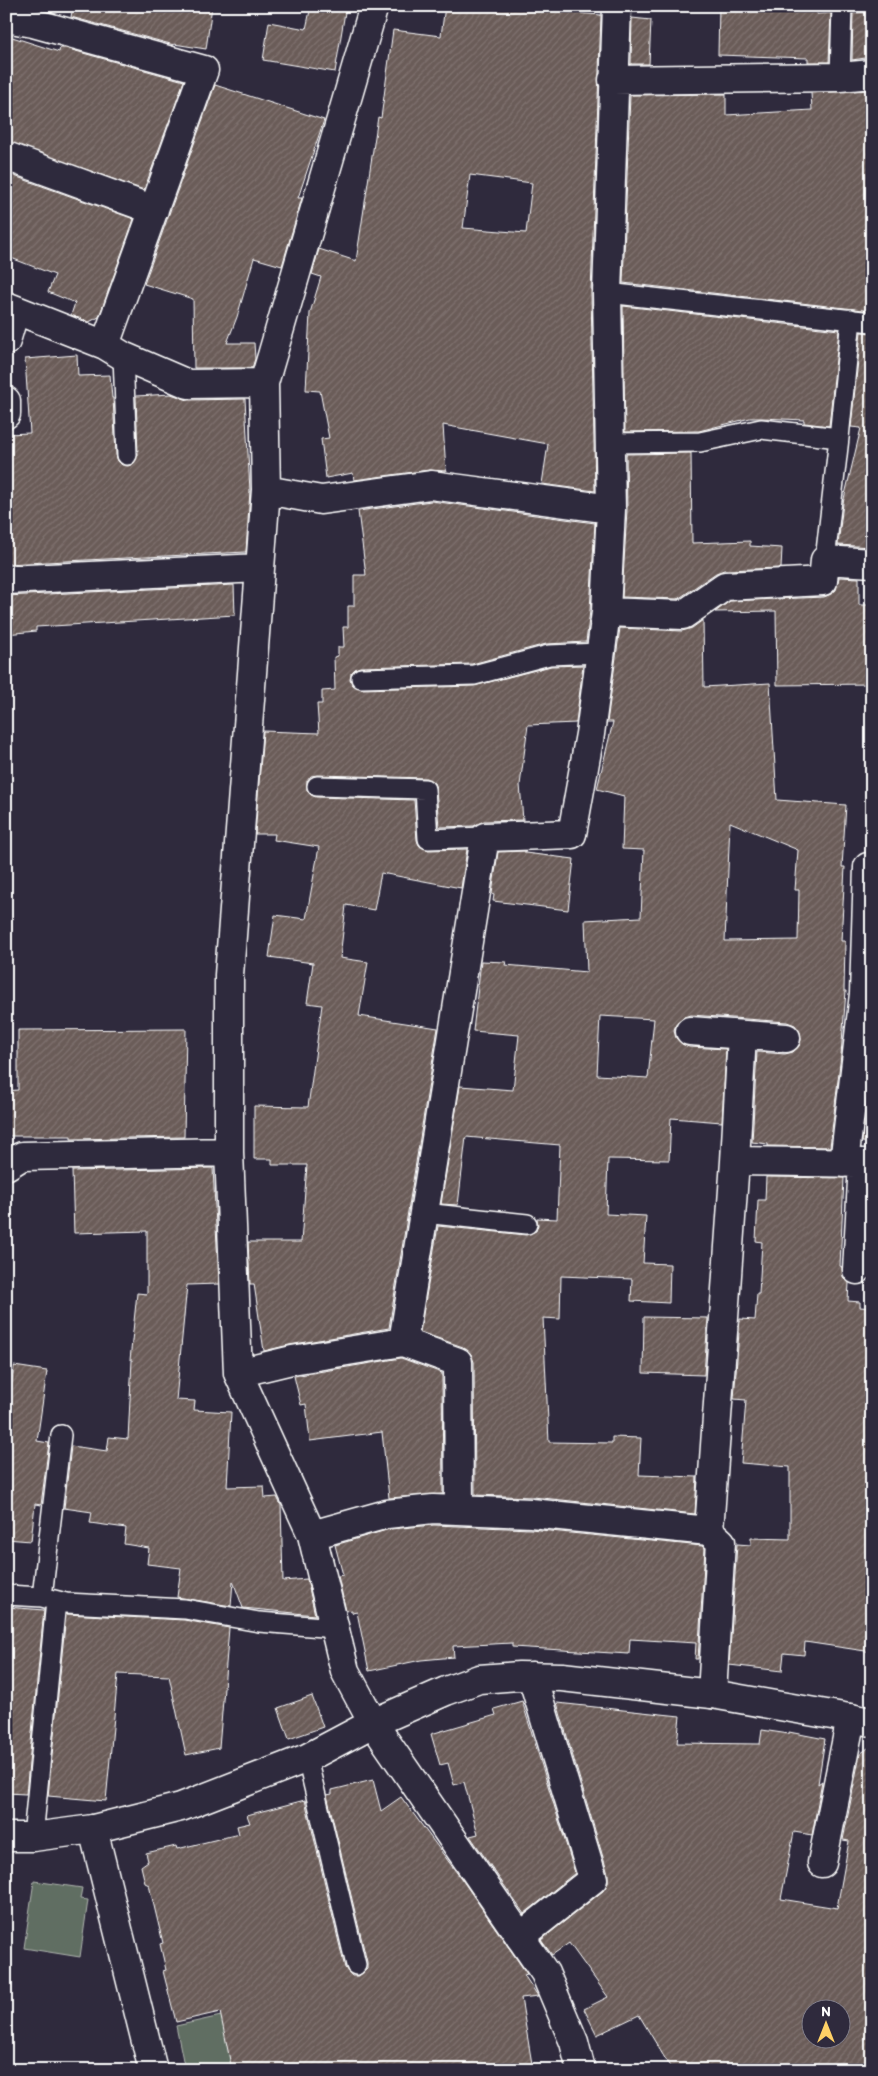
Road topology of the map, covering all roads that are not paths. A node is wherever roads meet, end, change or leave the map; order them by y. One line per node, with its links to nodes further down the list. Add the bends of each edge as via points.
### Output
1 (374, 6): 16 (street)
2 (618, 6): 7 (street)
3 (842, 6): 6 (lane)
4 (6, 18): 9 (street, via 204,70)
5 (872, 74): 6 (street)
6 (840, 78): 7 (street)
7 (614, 80): 10 (street)
8 (6, 156): 9 (street)
9 (154, 210): 15 (street)
10 (607, 293): 12 (lane); 20 (street)
11 (10, 308): 14 (street); 15 (street)
12 (851, 319): 13 (lane); 19 (lane)
13 (872, 322)
14 (6, 341)
15 (114, 350): 16 (street, via 188,384); 21 (lane)
16 (264, 383): 22 (street)
17 (6, 402): 18 (street)
18 (6, 414)
19 (840, 438): 20 (lane, via 761,429 700,442); 24 (lane)
20 (610, 443): 23 (street)
21 (127, 455)
22 (266, 490): 23 (street, via 321,500 431,485); 26 (street)
23 (611, 509): 28 (street)
24 (825, 560): 25 (street); 28 (street, via 823,581 725,586 683,615)
25 (872, 563)
26 (260, 568): 27 (street); 37 (street, via 229,975)
27 (6, 580)
28 (606, 612): 29 (street)
29 (600, 654): 30 (lane, via 550,655 474,674); 32 (street, via 572,834)
30 (361, 678)
31 (317, 786): 32 (lane, via 425,789 428,839)
32 (484, 837): 41 (street)
33 (868, 867): 39 (street)
34 (690, 1031): 35 (street)
35 (742, 1035): 36 (street); 38 (street)
36 (786, 1038)
37 (229, 1152): 40 (street, via 22,1156); 45 (street)
38 (735, 1161): 39 (street); 48 (street)
39 (860, 1163): 43 (street)
40 (6, 1166)
41 (424, 1213): 42 (lane); 44 (street)
42 (527, 1224)
43 (857, 1270)
44 (403, 1342): 45 (street, via 292,1360); 47 (street, via 458,1362)
45 (238, 1373): 49 (street)
46 (61, 1436): 51 (lane)
47 (459, 1510): 48 (street, via 531,1513); 49 (street, via 387,1514)
48 (709, 1530): 54 (street, via 721,1542)
49 (312, 1535): 52 (street)
50 (6, 1595): 51 (lane)
51 (49, 1599): 52 (lane, via 66,1603 185,1608 259,1622); 59 (lane)
52 (335, 1628): 56 (street, via 345,1671)
53 (532, 1676): 54 (street); 56 (street, via 479,1678); 61 (street, via 593,1879)
54 (712, 1694): 55 (street)
55 (861, 1720): 60 (street)
56 (373, 1724): 57 (street); 61 (street)
57 (307, 1758): 58 (street, via 181,1807); 62 (lane)
58 (93, 1829): 59 (street); 63 (street)
59 (19, 1837)
60 (822, 1864)
61 (520, 1937): 64 (street, via 545,1973 574,2042)
62 (356, 1965)
63 (153, 2070)
64 (582, 2070)

